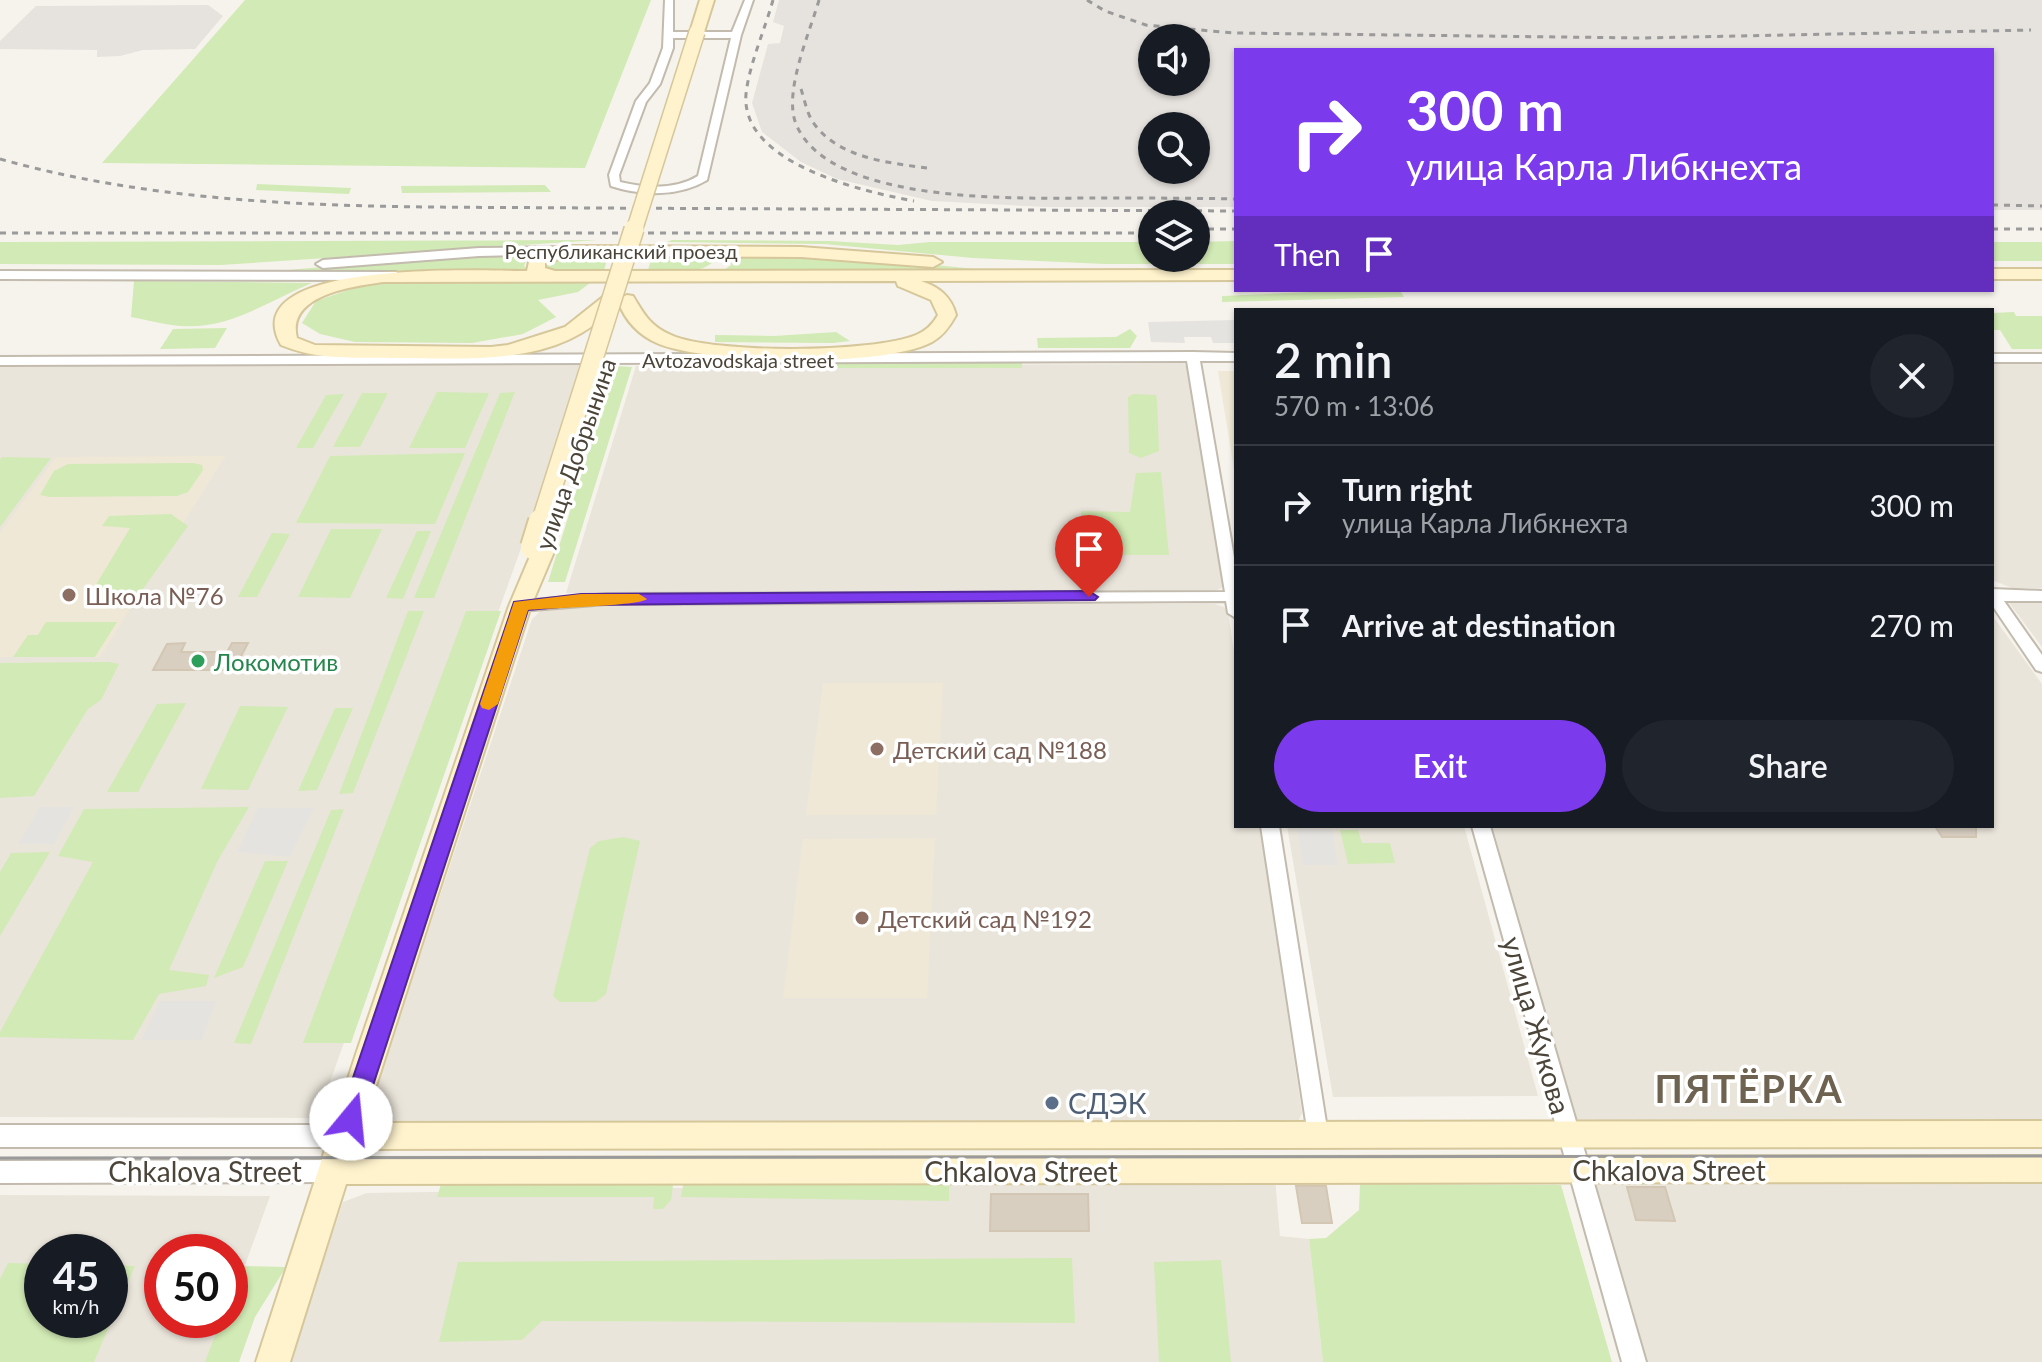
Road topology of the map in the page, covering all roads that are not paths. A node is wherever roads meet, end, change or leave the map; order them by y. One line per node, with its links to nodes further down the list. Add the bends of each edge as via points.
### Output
1 (669, 0): 6 (street)
2 (707, 0): 5 (main road)
3 (720, 0): 5 (main road)
4 (749, 0): 7 (street)
5 (704, 32): 20 (main road, улица Добрынина)
6 (668, 35): 7 (street); 7 (street, via 655,84 641,101 614,175 621,186 676,187 703,178)
7 (736, 35)
8 (694, 250): 9 (main road, Республиканский проезд); 14 (main road, Республиканский проезд, via 816,253); 18 (main road, via 724,260 717,270)
9 (569, 251): 10 (street, Республиканский проезд, via 447,253); 17 (main road, via 536,261 536,271)
10 (155, 274): 13 (street, Республиканский проезд); 16 (street, Республиканский проезд)
11 (1994, 274): 12 (main road)
12 (2042, 274)
13 (0, 275)
14 (1087, 275): 15 (main road, Республиканский проезд); 19 (main road, Республиканский проезд)
15 (1234, 275)
16 (417, 276): 17 (main road, Республиканский проезд); 20 (main road, via 368,279 315,293 296,305 285,323 285,335 312,351 491,353 546,341 579,327)
17 (556, 276): 18 (main road, Республиканский проезд)
18 (696, 276): 19 (main road, Республиканский проезд)
19 (862, 277): 20 (main road, via 929,290 940,298 947,315 942,325 923,340 892,349 692,348 654,334)
20 (618, 300): 31 (main road, улица Добрынина, bridge)
21 (1193, 356): 22 (street, Avtozavodskaja street); 25 (street, Avtozavodskaja street); 26 (street)
22 (1234, 357)
23 (1994, 358): 24 (street)
24 (2042, 358)
25 (0, 361)
26 (1234, 590)
27 (1234, 596): 31 (street, via 607,599)
28 (1994, 596): 29 (street)
29 (2042, 596)
30 (1994, 599): 32 (street)
31 (520, 606): 39 (main road, улица Добрынина)
32 (2042, 667)
33 (1270, 828): 36 (street)
34 (1482, 828): 37 (street, улица Жукова)
35 (2042, 1134): 37 (main road, Chkalova Street)
36 (1318, 1135): 37 (main road, Chkalova Street); 39 (main road, Chkalova Street)
37 (1568, 1135): 41 (street, улица Жукова)
38 (0, 1136): 39 (street, Chkalova Street)
39 (346, 1136): 42 (main road, улица Добрынина)
40 (2042, 1169): 41 (main road, Chkalova Street)
41 (1578, 1170): 42 (main road, Chkalova Street); 45 (street, улица Жукова)
42 (335, 1171): 43 (street, Chkalova Street); 44 (main road, улица Добрынина)
43 (0, 1172)
44 (273, 1362)
45 (1634, 1362)

